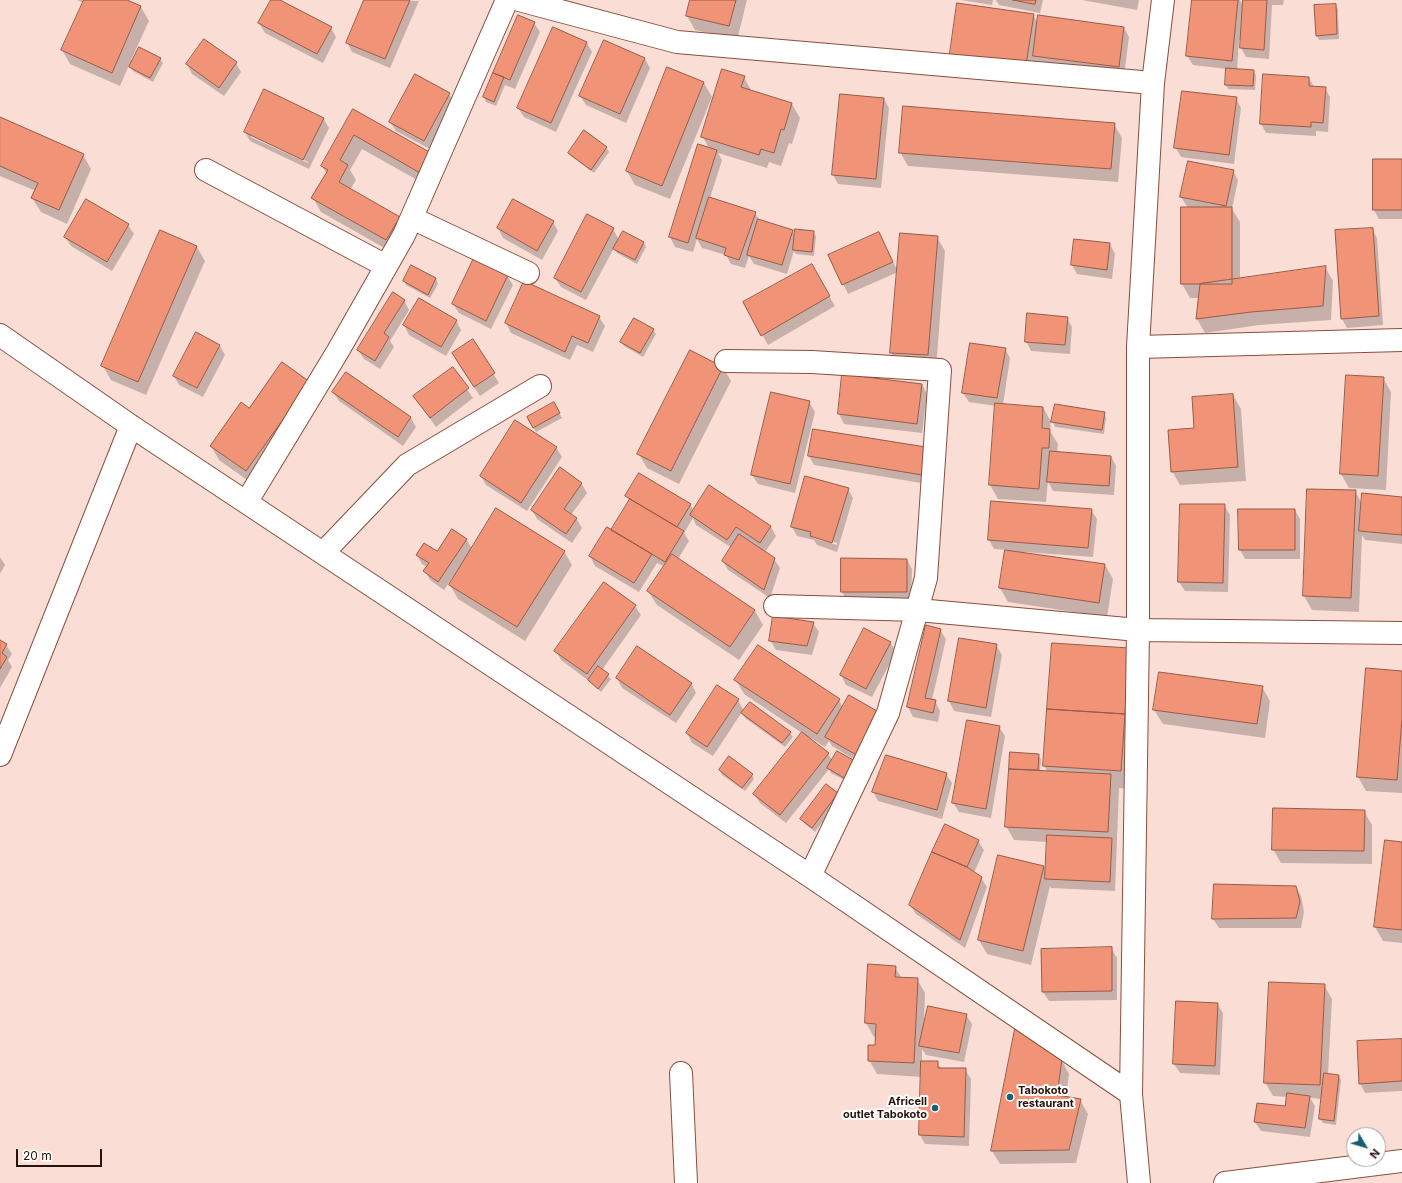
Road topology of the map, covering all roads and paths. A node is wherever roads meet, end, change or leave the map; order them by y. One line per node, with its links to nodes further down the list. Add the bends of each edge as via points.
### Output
1 (507, 0): 6 (main road)
2 (519, 0): 4 (main road, via 677,42)
3 (1163, 0): 4 (main road)
4 (1153, 83): 11 (main road)
5 (206, 170): 7 (main road)
6 (412, 218): 7 (main road); 8 (main road)
7 (386, 266): 15 (main road)
8 (528, 273)
9 (0, 335): 14 (main road)
10 (1402, 340): 11 (main road)
11 (1138, 347): 19 (main road)
12 (726, 361): 18 (main road, via 812,362 940,370 926,578)
13 (540, 386): 16 (main road, via 407,465)
14 (131, 426): 15 (main road); 21 (main road)
15 (247, 501): 16 (main road)
16 (323, 553): 22 (main road)
17 (775, 606): 18 (main road)
18 (918, 610): 19 (main road); 22 (main road, via 888,713)
19 (1138, 630): 20 (main road); 24 (main road)
20 (1402, 633)
21 (0, 755)
22 (810, 876): 24 (main road)
23 (681, 1073): 26 (main road)
24 (1132, 1094): 27 (main road)
25 (1402, 1161): 28 (main road)
26 (686, 1183)
27 (1139, 1183)
28 (1225, 1183)

